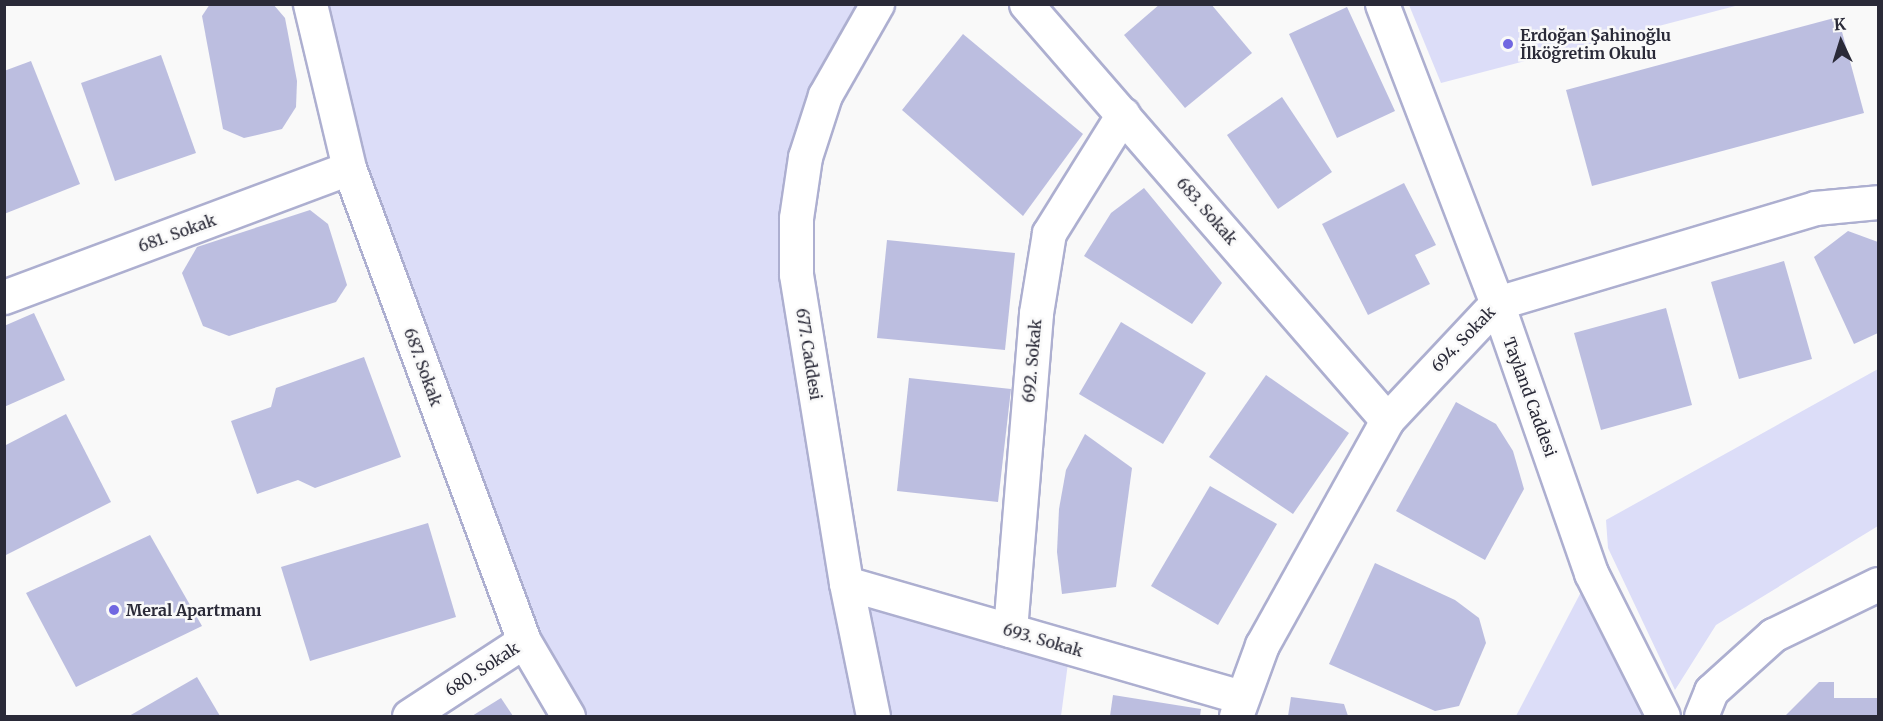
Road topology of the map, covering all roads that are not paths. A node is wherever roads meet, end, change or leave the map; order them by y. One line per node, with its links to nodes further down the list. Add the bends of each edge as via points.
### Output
1 (310, 4): 6 (street, 687. Sokak)
2 (877, 4): 11 (street, 677. Caddesi, via 825,95 806,157 796,218 796,274)
3 (1026, 4): 5 (street, 683. Sokak)
4 (1382, 4): 9 (street, Tayland Caddesi)
5 (1123, 114): 10 (street, 683. Sokak); 13 (street, 692. Sokak, via 1049,233 1036,313)
6 (349, 168): 8 (street, 681. Sokak); 14 (street, 687. Sokak)
7 (1878, 202): 9 (street, 694. Sokak, via 1815,208)
8 (4, 297)
9 (1497, 303): 10 (street, 694. Sokak); 19 (street, Tayland Caddesi, via 1591,573)
10 (1387, 420): 15 (street, 694. Sokak, via 1262,645)
11 (846, 583): 13 (street, 693. Sokak); 18 (street, 677. Caddesi)
12 (1878, 584): 20 (street, via 1773,635 1711,691)
13 (1010, 630): 15 (street, 693. Sokak)
14 (524, 641): 16 (street, 680. Sokak); 17 (street, 687. Sokak)
15 (1238, 707)
16 (409, 717)
17 (568, 717)
18 (873, 717)
19 (1663, 717)
20 (1701, 717)

